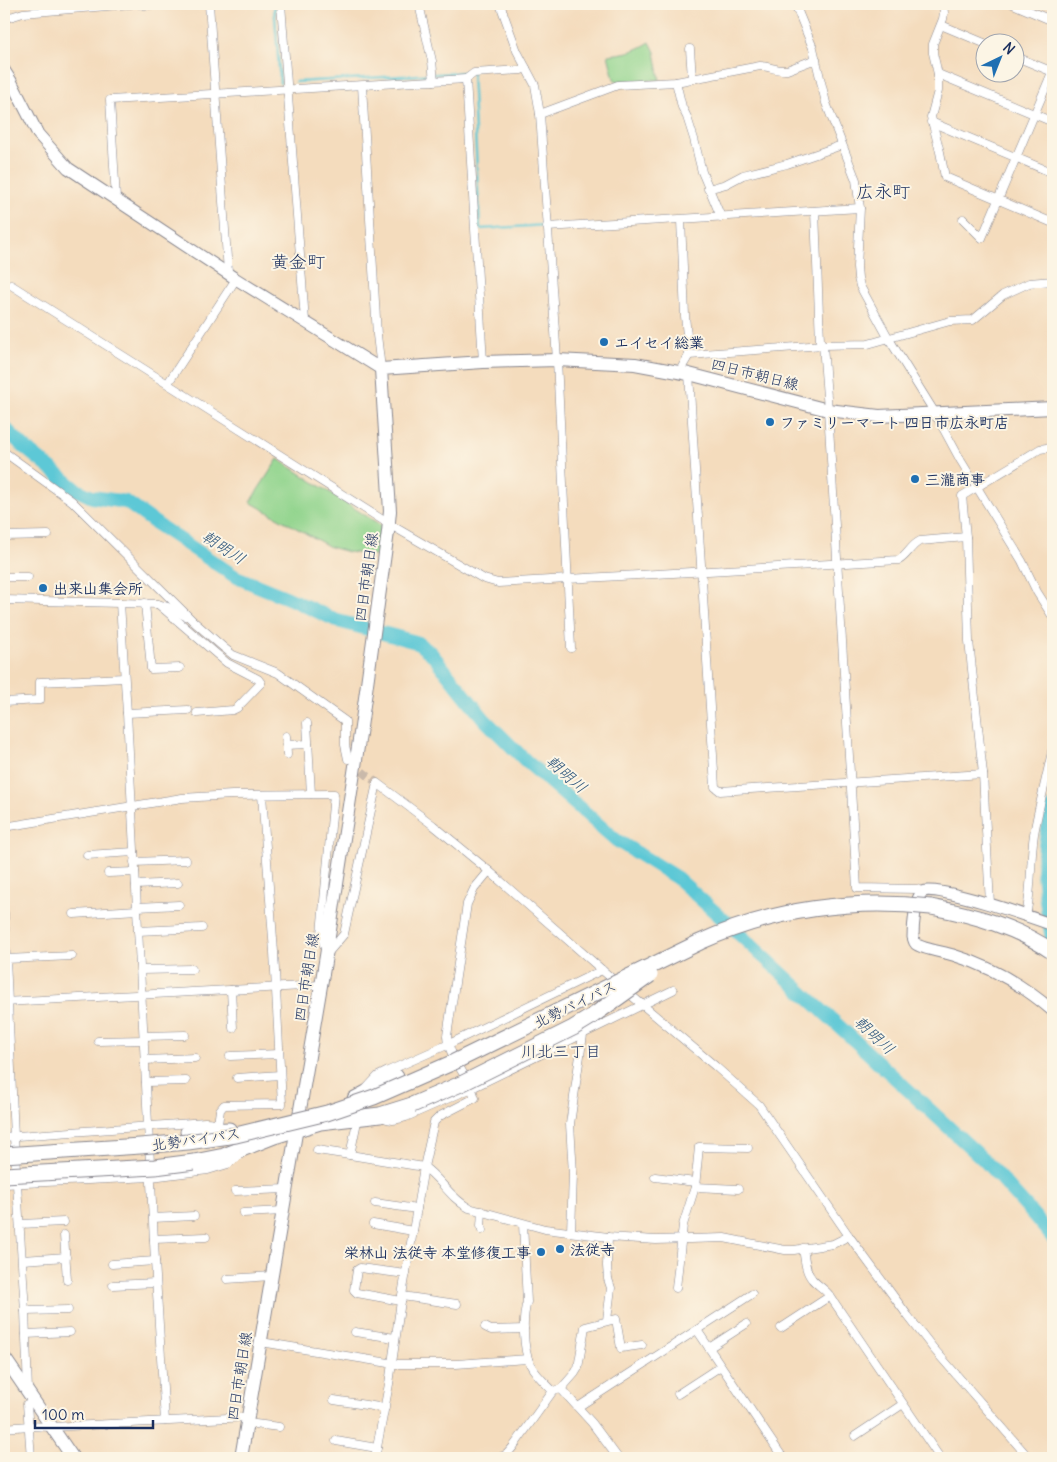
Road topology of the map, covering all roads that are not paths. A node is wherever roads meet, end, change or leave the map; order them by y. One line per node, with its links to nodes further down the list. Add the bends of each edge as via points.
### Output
1 (132, 4): 11 (street)
2 (139, 4): 3 (street)
3 (166, 4)
4 (209, 4): 30 (street)
5 (281, 4): 29 (street)
6 (419, 4): 25 (street)
7 (500, 4): 20 (street, via 514,46)
8 (795, 4): 18 (street)
9 (943, 4): 15 (street)
10 (1013, 4): 12 (street)
11 (105, 5): 13 (street, via 23,13)
12 (1024, 6): 14 (street)
13 (4, 19)
14 (1053, 21)
15 (941, 24): 16 (street); 23 (street, via 933,44)
16 (974, 39)
17 (690, 49): 26 (street)
18 (816, 59): 26 (street, via 787,70 760,66); 35 (street, via 822,91)
19 (1024, 60): 22 (street)
20 (526, 68): 24 (street); 31 (street, via 535,85)
21 (4, 70): 39 (street, via 38,134 50,148 68,168)
22 (1053, 72): 32 (street)
23 (938, 74): 32 (street); 33 (street, via 938,97)
24 (470, 76): 25 (street); 56 (street)
25 (433, 77): 28 (street)
26 (692, 78): 27 (street)
27 (676, 82): 31 (street, via 618,85); 38 (street)
28 (362, 86): 29 (street); 57 (street)
29 (288, 89): 30 (street); 51 (street)
30 (216, 93): 39 (street, via 110,100); 48 (street)
31 (540, 114): 47 (street)
32 (1034, 114): 34 (street); 36 (street)
33 (931, 122): 36 (street); 40 (street, via 944,177)
34 (1053, 122)
35 (842, 144): 38 (street); 41 (street, via 856,180)
36 (1016, 157): 37 (street); 40 (street)
37 (1053, 173)
38 (708, 189): 43 (street)
39 (116, 199): 48 (street)
40 (998, 200): 44 (street, via 982,238); 46 (street)
41 (860, 208): 42 (street); 52 (street, via 858,278)
42 (818, 211): 43 (street); 53 (street, via 820,341)
43 (720, 215): 45 (street)
44 (963, 219)
45 (681, 220): 47 (street); 54 (street)
46 (1053, 223)
47 (547, 225): 55 (street)
48 (232, 276): 51 (street); 59 (street)
49 (1053, 281): 52 (street, via 1029,283 1003,295 973,320 950,321)
50 (11, 285): 59 (street)
51 (305, 321): 57 (street)
52 (889, 339): 53 (street, via 868,344); 62 (street)
53 (823, 345): 54 (street); 61 (street)
54 (689, 355): 58 (street, via 682,367)
55 (557, 360): 56 (main road, 四日市朝日線); 58 (main road, 四日市朝日線, via 635,364); 74 (street)
56 (483, 362): 57 (main road, 四日市朝日線)
57 (381, 369): 66 (main road, 四日市朝日線)
58 (685, 373): 61 (main road, 四日市朝日線); 71 (street)
59 (168, 383): 66 (street)
60 (1053, 408): 62 (main road, 四日市朝日線)
61 (828, 410): 62 (main road, 四日市朝日線, via 878,416); 70 (street)
62 (935, 413): 65 (street)
63 (1053, 447): 65 (street, via 1040,449)
64 (4, 452): 80 (street, via 72,501)
65 (977, 486): 69 (street, via 962,496); 79 (street)
66 (389, 528): 74 (street, via 498,583); 122 (main road, 四日市朝日線)
67 (48, 535): 68 (street)
68 (4, 536)
69 (966, 537): 70 (street, via 920,540 899,560); 93 (street, via 969,641)
70 (836, 564): 71 (street); 94 (street)
71 (702, 571): 74 (street); 94 (street, via 715,787 720,791)
72 (4, 577): 73 (street)
73 (28, 577)
74 (568, 579): 81 (street)
75 (4, 600): 76 (street)
76 (120, 603): 77 (street); 83 (street)
77 (145, 603): 78 (street); 82 (street, via 151,669)
78 (158, 604): 80 (street); 86 (street, via 227,663 261,683 233,710)
79 (1053, 617)
80 (193, 621): 92 (street, via 233,655 278,673 345,721)
81 (571, 648)
82 (180, 668)
83 (124, 678): 84 (street, via 40,682 40,700); 87 (street)
84 (4, 702)
85 (188, 710): 87 (street)
86 (197, 712)
87 (127, 714): 97 (street)
88 (307, 723): 89 (street)
89 (308, 744): 91 (street, via 286,740); 95 (street)
90 (1053, 747): 114 (street, via 1034,834)
91 (287, 755)
92 (348, 760)
93 (983, 774): 94 (street); 109 (street)
94 (849, 783): 108 (street, via 856,888 917,889)
95 (311, 794): 96 (street); 122 (street, via 334,794 321,933)
96 (262, 795): 97 (street, via 197,797); 128 (street)
97 (131, 806): 98 (street); 99 (street)
98 (4, 827)
99 (134, 852): 100 (street); 102 (street)
100 (87, 855)
101 (186, 860): 102 (street)
102 (134, 862): 104 (street)
103 (489, 871): 122 (street, via 377,783 344,934); 126 (street); 140 (street, via 467,904)
104 (135, 872): 105 (street); 107 (street)
105 (108, 873)
106 (178, 883): 107 (street)
107 (136, 884): 111 (street)
108 (922, 892): 109 (street, via 931,890); 134 (street, via 913,931 917,945 985,967)
109 (990, 904): 114 (street)
110 (180, 905): 111 (street)
111 (137, 909): 113 (street); 118 (street)
112 (4, 913): 123 (street)
113 (74, 914)
114 (1026, 915): 116 (street)
115 (759, 920): 119 (highway, 北勢バイパス, bridge); 120 (highway, 北勢バイパス, bridge, via 848,904 891,903 969,915); 151 (highway, bridge, via 716,931 672,948)
116 (1053, 925)
117 (202, 928): 118 (street)
118 (138, 931): 125 (street)
119 (717, 934): 152 (highway, bridge, via 574,1028 463,1083); 162 (highway, 北勢バイパス, bridge, via 446,1066 327,1113 245,1133 188,1142)
120 (1050, 946)
121 (72, 956): 123 (street)
122 (326, 956): 127 (main road, 四日市朝日線)
123 (5, 957): 132 (street)
124 (192, 969): 125 (street)
125 (141, 970): 131 (street)
126 (602, 970): 133 (street); 140 (street)
127 (322, 985): 128 (street); 154 (main road, 四日市朝日線)
128 (275, 988): 129 (street); 141 (street)
129 (230, 990): 131 (street); 135 (street)
130 (673, 990): 133 (street)
131 (142, 995): 132 (street); 138 (street)
132 (6, 1002): 145 (street)
133 (642, 1005): 137 (street); 189 (street, via 758,1105)
134 (1053, 1011)
135 (233, 1028)
136 (184, 1035): 138 (street)
137 (583, 1035): 150 (street); 187 (street, via 570,1124 573,1174)
138 (144, 1038): 139 (street); 144 (street)
139 (98, 1041)
140 (447, 1045): 150 (street); 151 (street, via 378,1076)
141 (279, 1054): 142 (street); 146 (street)
142 (230, 1056)
143 (195, 1058): 144 (street)
144 (145, 1060): 149 (street)
145 (7, 1065): 158 (street)
146 (280, 1075): 147 (street); 156 (street, via 282,1104 224,1106 220,1110)
147 (238, 1078)
148 (186, 1081): 149 (street)
149 (146, 1082): 155 (street)
150 (472, 1088): 152 (street, via 406,1117 387,1120); 164 (street, via 476,1098 434,1122)
151 (362, 1095): 154 (highway)
152 (380, 1115): 153 (highway)
153 (358, 1117): 154 (highway); 163 (street)
154 (299, 1123): 156 (highway); 159 (highway); 171 (main road, 四日市朝日線)
155 (149, 1127): 156 (street, via 211,1122); 158 (street); 167 (street)
156 (220, 1128): 158 (highway, via 137,1138)
157 (4, 1137): 158 (street)
158 (9, 1141): 168 (street)
159 (255, 1144): 165 (highway, bridge, via 224,1156 194,1162); 167 (street, via 218,1168)
160 (748, 1148): 170 (street, via 698,1147)
161 (323, 1149): 163 (street)
162 (4, 1155)
163 (350, 1155): 164 (street)
164 (424, 1167): 175 (street); 177 (street, via 461,1204)
165 (4, 1176)
166 (655, 1176): 170 (street)
167 (151, 1177): 168 (street); 180 (street)
168 (18, 1183): 169 (street); 182 (street)
169 (4, 1184)
170 (695, 1185): 172 (street); 192 (street)
171 (287, 1189): 173 (street); 176 (main road, 四日市朝日線)
172 (738, 1190)
173 (235, 1191)
174 (375, 1202): 175 (street)
175 (417, 1209): 186 (street)
176 (284, 1211): 178 (street); 200 (main road, 四日市朝日線)
177 (482, 1211): 184 (street); 185 (street)
178 (243, 1214)
179 (194, 1216): 180 (street)
180 (153, 1218): 193 (street)
181 (64, 1222): 182 (street)
182 (20, 1224): 196 (street)
183 (373, 1224): 186 (street)
184 (523, 1224): 187 (street); 216 (street, via 527,1302)
185 (482, 1230)
186 (413, 1231): 199 (street)
187 (571, 1232): 190 (street)
188 (64, 1234): 195 (street)
189 (849, 1236): 194 (street, via 833,1244); 253 (street, via 933,1348)
190 (608, 1237): 192 (street); 212 (street, via 607,1266 611,1288)
191 (206, 1238): 193 (street)
192 (681, 1238): 194 (street, via 724,1238 785,1250); 205 (street)
193 (154, 1239): 197 (street)
194 (803, 1248): 207 (street, via 807,1272)
195 (66, 1257): 196 (street); 202 (street)
196 (22, 1260): 211 (street)
197 (155, 1261): 198 (street); 203 (street)
198 (112, 1264)
199 (406, 1274): 208 (street); 208 (street, via 357,1270 354,1290 357,1293)
200 (272, 1276): 201 (street); 222 (main road, 四日市朝日線)
201 (227, 1279)
202 (67, 1280)
203 (156, 1283): 204 (street); 237 (street)
204 (113, 1285)
205 (676, 1288)
206 (752, 1294): 217 (street)
207 (830, 1296): 215 (street); 233 (street)
208 (402, 1299): 209 (street); 221 (street)
209 (457, 1304)
210 (68, 1310): 211 (street)
211 (26, 1311): 220 (street)
212 (607, 1320): 223 (street, via 616,1319 621,1348); 229 (street, via 585,1327 578,1368)
213 (746, 1324): 224 (street)
214 (485, 1327): 216 (street, via 491,1330)
215 (781, 1328)
216 (524, 1329): 226 (street)
217 (697, 1330): 224 (street); 234 (street)
218 (70, 1332): 220 (street)
219 (355, 1332): 221 (street)
220 (26, 1334): 231 (street)
221 (395, 1338): 227 (street)
222 (261, 1342): 227 (street); 236 (main road, 四日市朝日線)
223 (642, 1346)
224 (709, 1348): 228 (street)
225 (4, 1357): 231 (main road)
226 (528, 1359): 227 (street, via 425,1365); 229 (street, via 534,1370)
227 (392, 1363): 235 (street)
228 (721, 1366): 230 (street); 251 (street)
229 (557, 1390): 234 (street); 249 (street, via 513,1447)
230 (678, 1394)
231 (28, 1398): 238 (street); 239 (main road)
232 (334, 1400): 235 (street)
233 (903, 1404): 242 (street); 252 (street)
234 (578, 1407): 250 (street)
235 (385, 1408): 244 (street)
236 (248, 1420): 237 (street); 240 (street); 247 (main road, 四日市朝日線)
237 (165, 1421): 239 (street)
238 (29, 1426): 239 (street); 241 (street); 245 (street)
239 (51, 1427): 246 (main road)
240 (278, 1427)
241 (4, 1428)
242 (856, 1436)
243 (336, 1441): 244 (street)
244 (377, 1448): 248 (street)
245 (31, 1458)
246 (73, 1458)
247 (241, 1458)
248 (375, 1458)
249 (499, 1458)
250 (618, 1458)
251 (783, 1458)
252 (940, 1458)
253 (1029, 1458)

